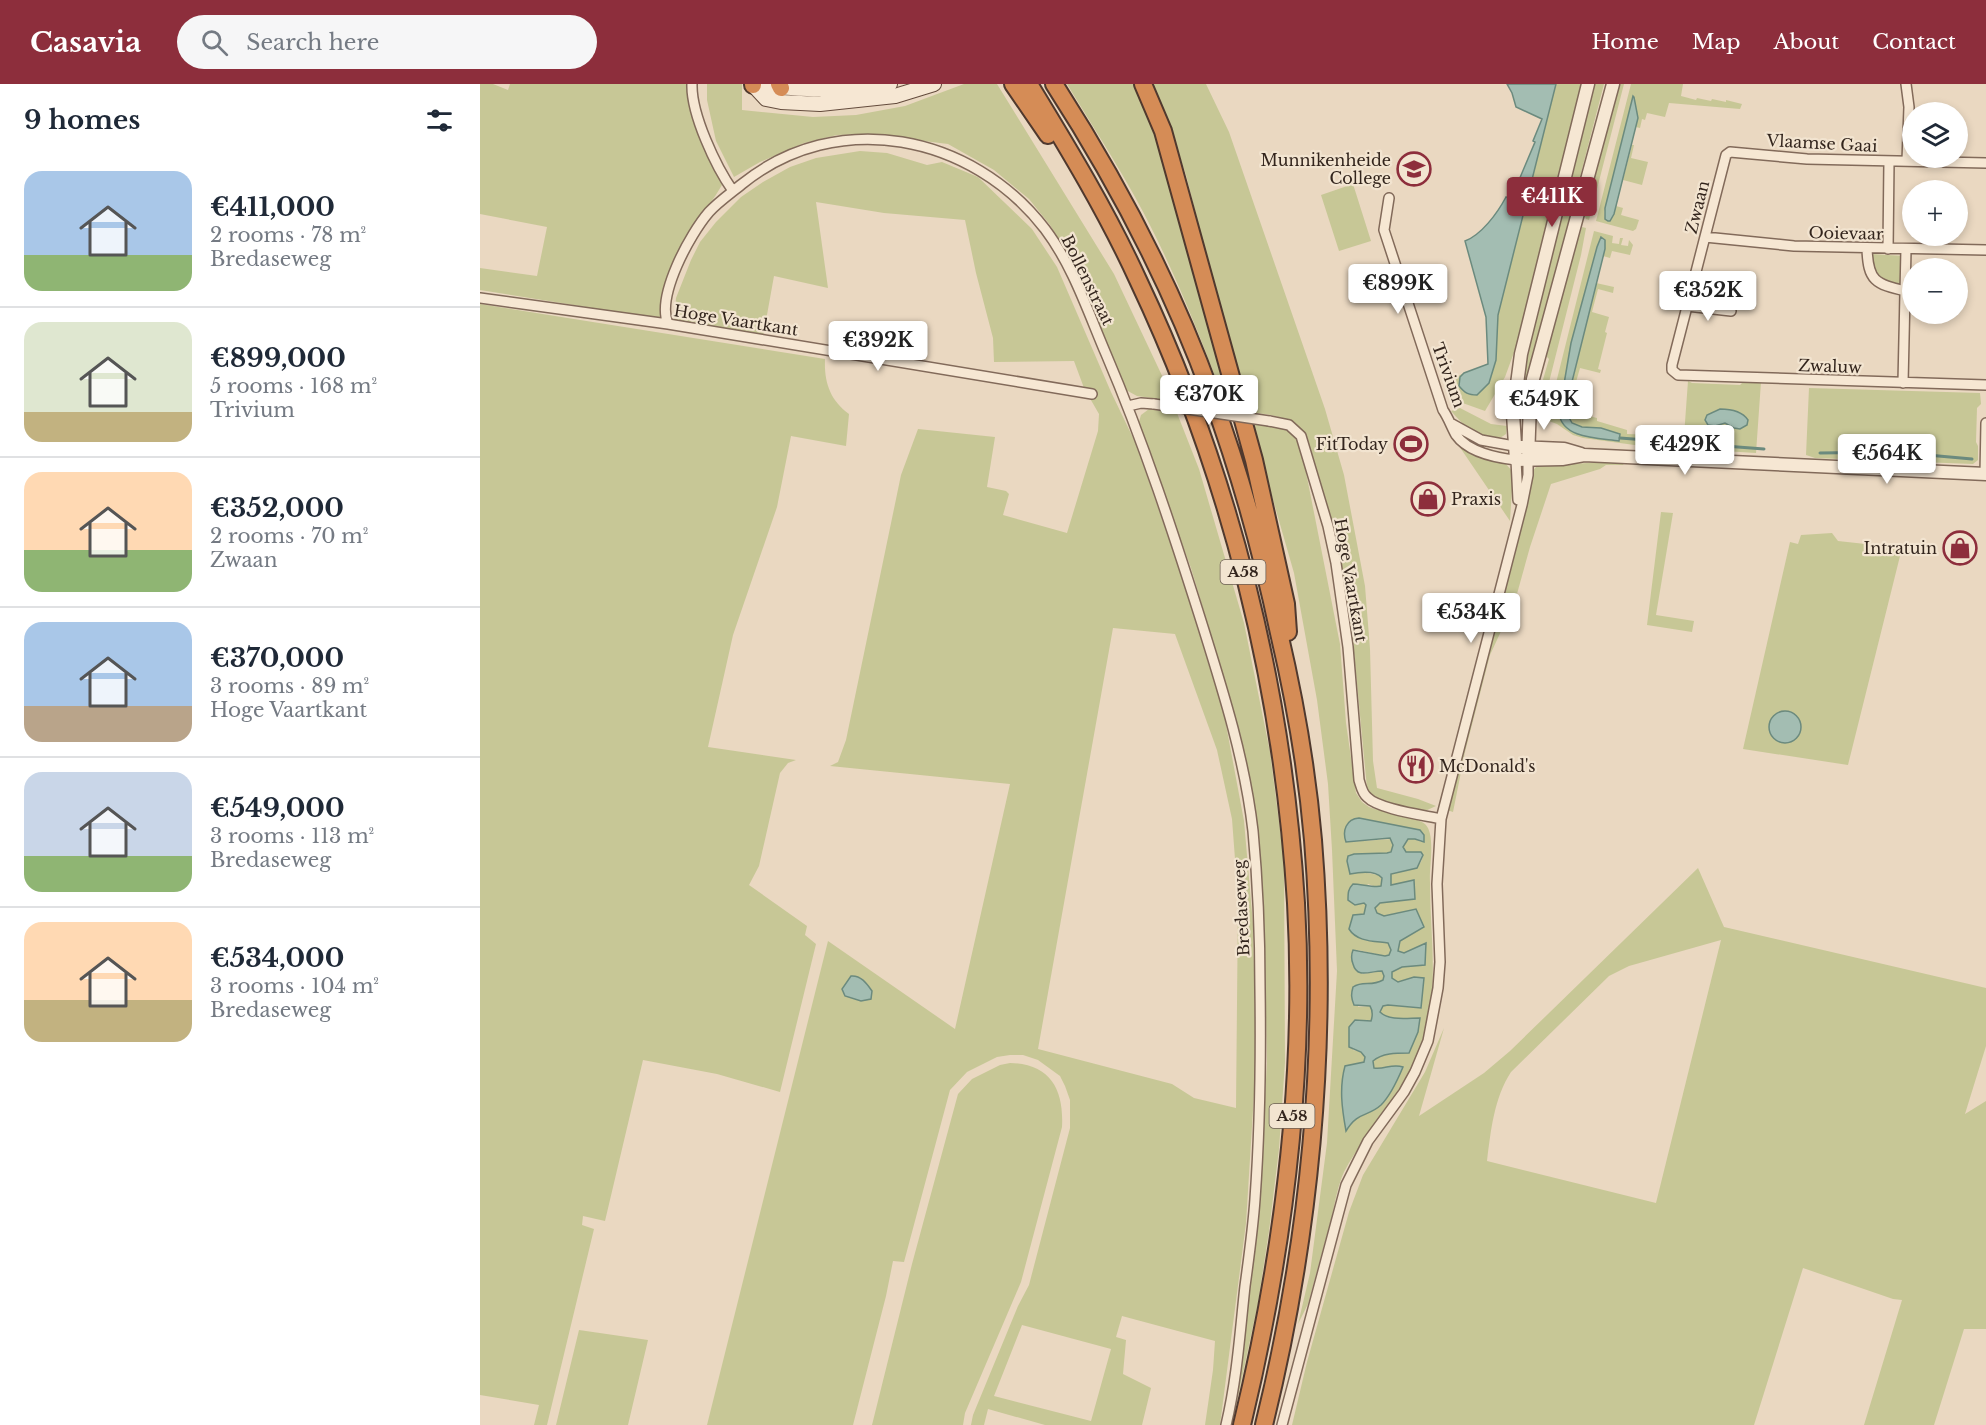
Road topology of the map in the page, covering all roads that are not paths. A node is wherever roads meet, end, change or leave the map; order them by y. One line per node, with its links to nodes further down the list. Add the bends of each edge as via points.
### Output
1 (692, 84): 19 (street, via 697,115)
2 (890, 84): 12 (main road, via 831,91)
3 (934, 84): 11 (main road, via 895,96 820,104 766,99)
4 (1012, 84): 22 (highway, A58, via 1078,184)
5 (1029, 84): 22 (highway, A58)
6 (1054, 84): 48 (highway, A58, via 1126,208 1171,298 1212,395 1265,568)
7 (1143, 84): 48 (highway, A58, via 1163,130 1254,460 1286,604)
8 (1588, 84): 21 (street)
9 (1613, 84): 23 (street)
10 (1906, 84): 13 (street)
11 (753, 85): 12 (main road)
12 (780, 86)
13 (1908, 102)
14 (1730, 152): 15 (street, Vlaamse Gaai); 24 (street, Zwaan)
15 (1889, 161): 16 (street, Vlaamse Gaai); 26 (street)
16 (1902, 161)
17 (1968, 163): 18 (street, Vlaamse Gaai)
18 (1986, 163)
19 (733, 191): 34 (street, Bollenstraat, via 692,234 670,282 664,315); 40 (street, Bollenstraat, via 774,162 805,149 846,140 912,143 969,164 1018,200 1055,244)
20 (1389, 198): 42 (street, Trivium, via 1384,230 1443,410)
21 (1557, 202): 23 (street, via 1563,219); 43 (street, via 1516,379)
22 (1101, 207): 51 (highway, A58, via 1171,353 1225,506 1263,658 1286,802 1296,903 1295,1076 1283,1209)
23 (1576, 224): 44 (street, via 1533,379)
24 (1705, 237): 25 (street, Ooievaar); 32 (street, Zwaan)
25 (1867, 248): 26 (street, Ooievaar); 30 (street, via 1868,268 1874,279)
26 (1888, 249): 27 (street, Ooievaar)
27 (1906, 249): 28 (street, Ooievaar); 29 (street)
28 (1986, 250)
29 (1906, 258)
30 (1902, 290)
31 (480, 298): 34 (street, Hoge Vaartkant)
32 (1687, 306): 33 (street); 36 (street, Zwaan, via 1672,365)
33 (1731, 310)
34 (668, 324): 39 (street, Hoge Vaartkant)
35 (1905, 324): 37 (street)
36 (1674, 373): 37 (street, Zwaluw)
37 (1903, 383): 38 (street, Zwaluw)
38 (1986, 385)
39 (1092, 394)
40 (1128, 406): 49 (street, Hoge Vaartkant, bridge, via 1154,404 1269,421 1289,425 1301,436 1336,563 1361,787 1367,798 1379,804); 50 (street, Bredaseweg, via 1233,725 1252,827 1259,909 1260,1088 1255,1202)
41 (1986, 423): 47 (street)
42 (1452, 424): 43 (street, Trivium, via 1488,443); 46 (street, Trivium, via 1456,435 1475,449)
43 (1514, 446): 44 (street); 46 (street)
44 (1528, 447): 45 (street, via 1564,449); 46 (street)
45 (1584, 455): 46 (street); 47 (street)
46 (1522, 460): 49 (street, via 1525,490)
47 (1985, 474)
48 (1295, 705): 52 (highway, A58, via 1313,838 1319,979 1317,1077 1305,1210 1293,1289)
49 (1441, 819): 53 (street, via 1437,884 1440,962 1428,1041 1416,1072 1368,1141 1346,1185)
50 (1226, 1425)
51 (1242, 1425)
52 (1264, 1425)
53 (1282, 1425)

